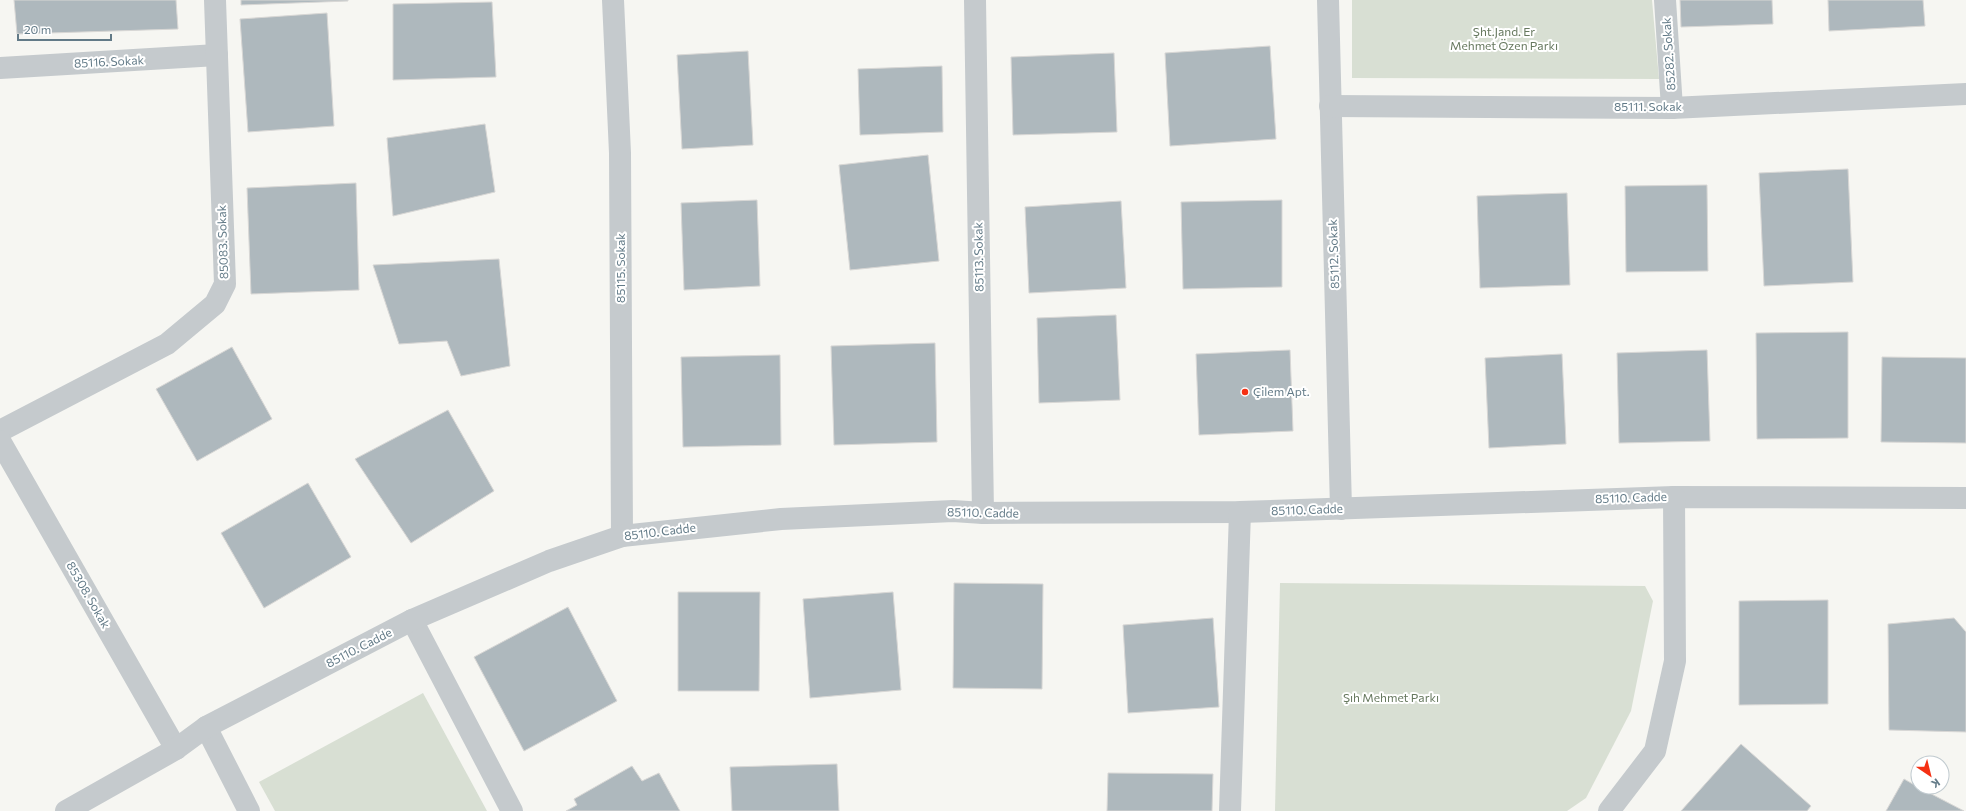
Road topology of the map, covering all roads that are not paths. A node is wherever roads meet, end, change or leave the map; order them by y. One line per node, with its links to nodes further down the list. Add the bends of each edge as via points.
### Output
1 (215, 0): 6 (street, 85083. Sokak)
2 (613, 0): 18 (street, 85115. Sokak, via 620,153)
3 (975, 0): 17 (street, 85113. Sokak)
4 (1328, 0): 9 (street, 85112. Sokak)
5 (1665, 0): 10 (street, 85282. Sokak)
6 (217, 55): 7 (street, 85116. Sokak); 11 (street, 85083. Sokak, via 225,284 215,304 167,344)
7 (0, 68)
8 (1966, 94): 10 (street, 85111. Sokak)
9 (1330, 106): 10 (street, 85111. Sokak); 15 (street, 85112. Sokak)
10 (1672, 108)
11 (0, 431)
12 (0, 441): 21 (street, 85308. Sokak)
13 (1674, 497): 14 (street, 85110. Cadde); 15 (street, 85110. Cadde); 26 (street, via 1675,661 1655,751)
14 (1966, 498)
15 (1341, 509): 16 (street, 85110. Cadde)
16 (1240, 512): 17 (street, 85110. Cadde); 25 (street)
17 (983, 514): 18 (street, 85110. Cadde, via 953,511 781,519)
18 (622, 536): 19 (street, 85110. Cadde, via 549,561)
19 (412, 620): 20 (street, 85110. Cadde); 24 (street)
20 (206, 727): 21 (street, 85110. Cadde); 23 (street)
21 (176, 749): 22 (street, 85110. Cadde)
22 (66, 811)
23 (249, 811)
24 (512, 811)
25 (1230, 811)
26 (1609, 811)

